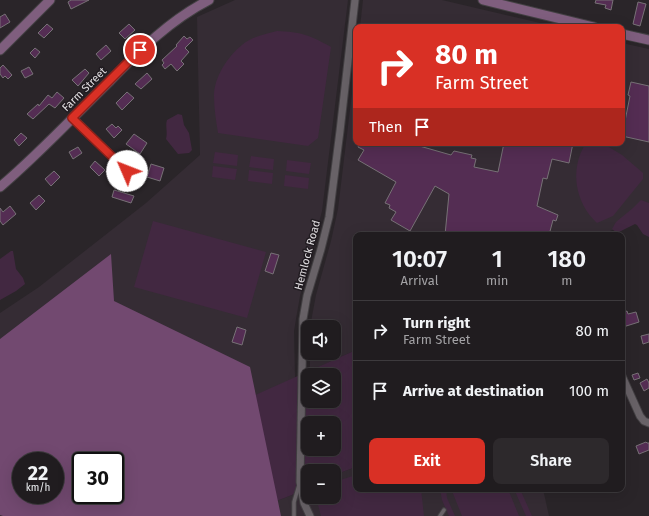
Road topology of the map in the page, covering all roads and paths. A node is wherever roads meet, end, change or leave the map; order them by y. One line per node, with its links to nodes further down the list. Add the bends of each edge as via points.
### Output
1 (50, 0): 9 (main road)
2 (209, 0): 5 (main road, Farm Street)
3 (355, 0): 15 (street, Hemlock Road, via 328,217 303,319)
4 (483, 0): 6 (main road)
5 (199, 2): 10 (main road, Farm Street, via 152,39)
6 (582, 24)
7 (625, 35): 8 (main road)
8 (649, 40)
9 (0, 50)
10 (72, 118): 11 (street); 12 (main road, Farm Street)
11 (127, 171)
12 (0, 187)
13 (625, 383): 14 (street, via 640,416)
14 (649, 423)
15 (300, 482): 17 (lane, via 295,495); 18 (street, Hemlock Road, via 304,503)
16 (444, 510): 19 (lane)
17 (294, 516)
18 (310, 516)
19 (440, 516)

